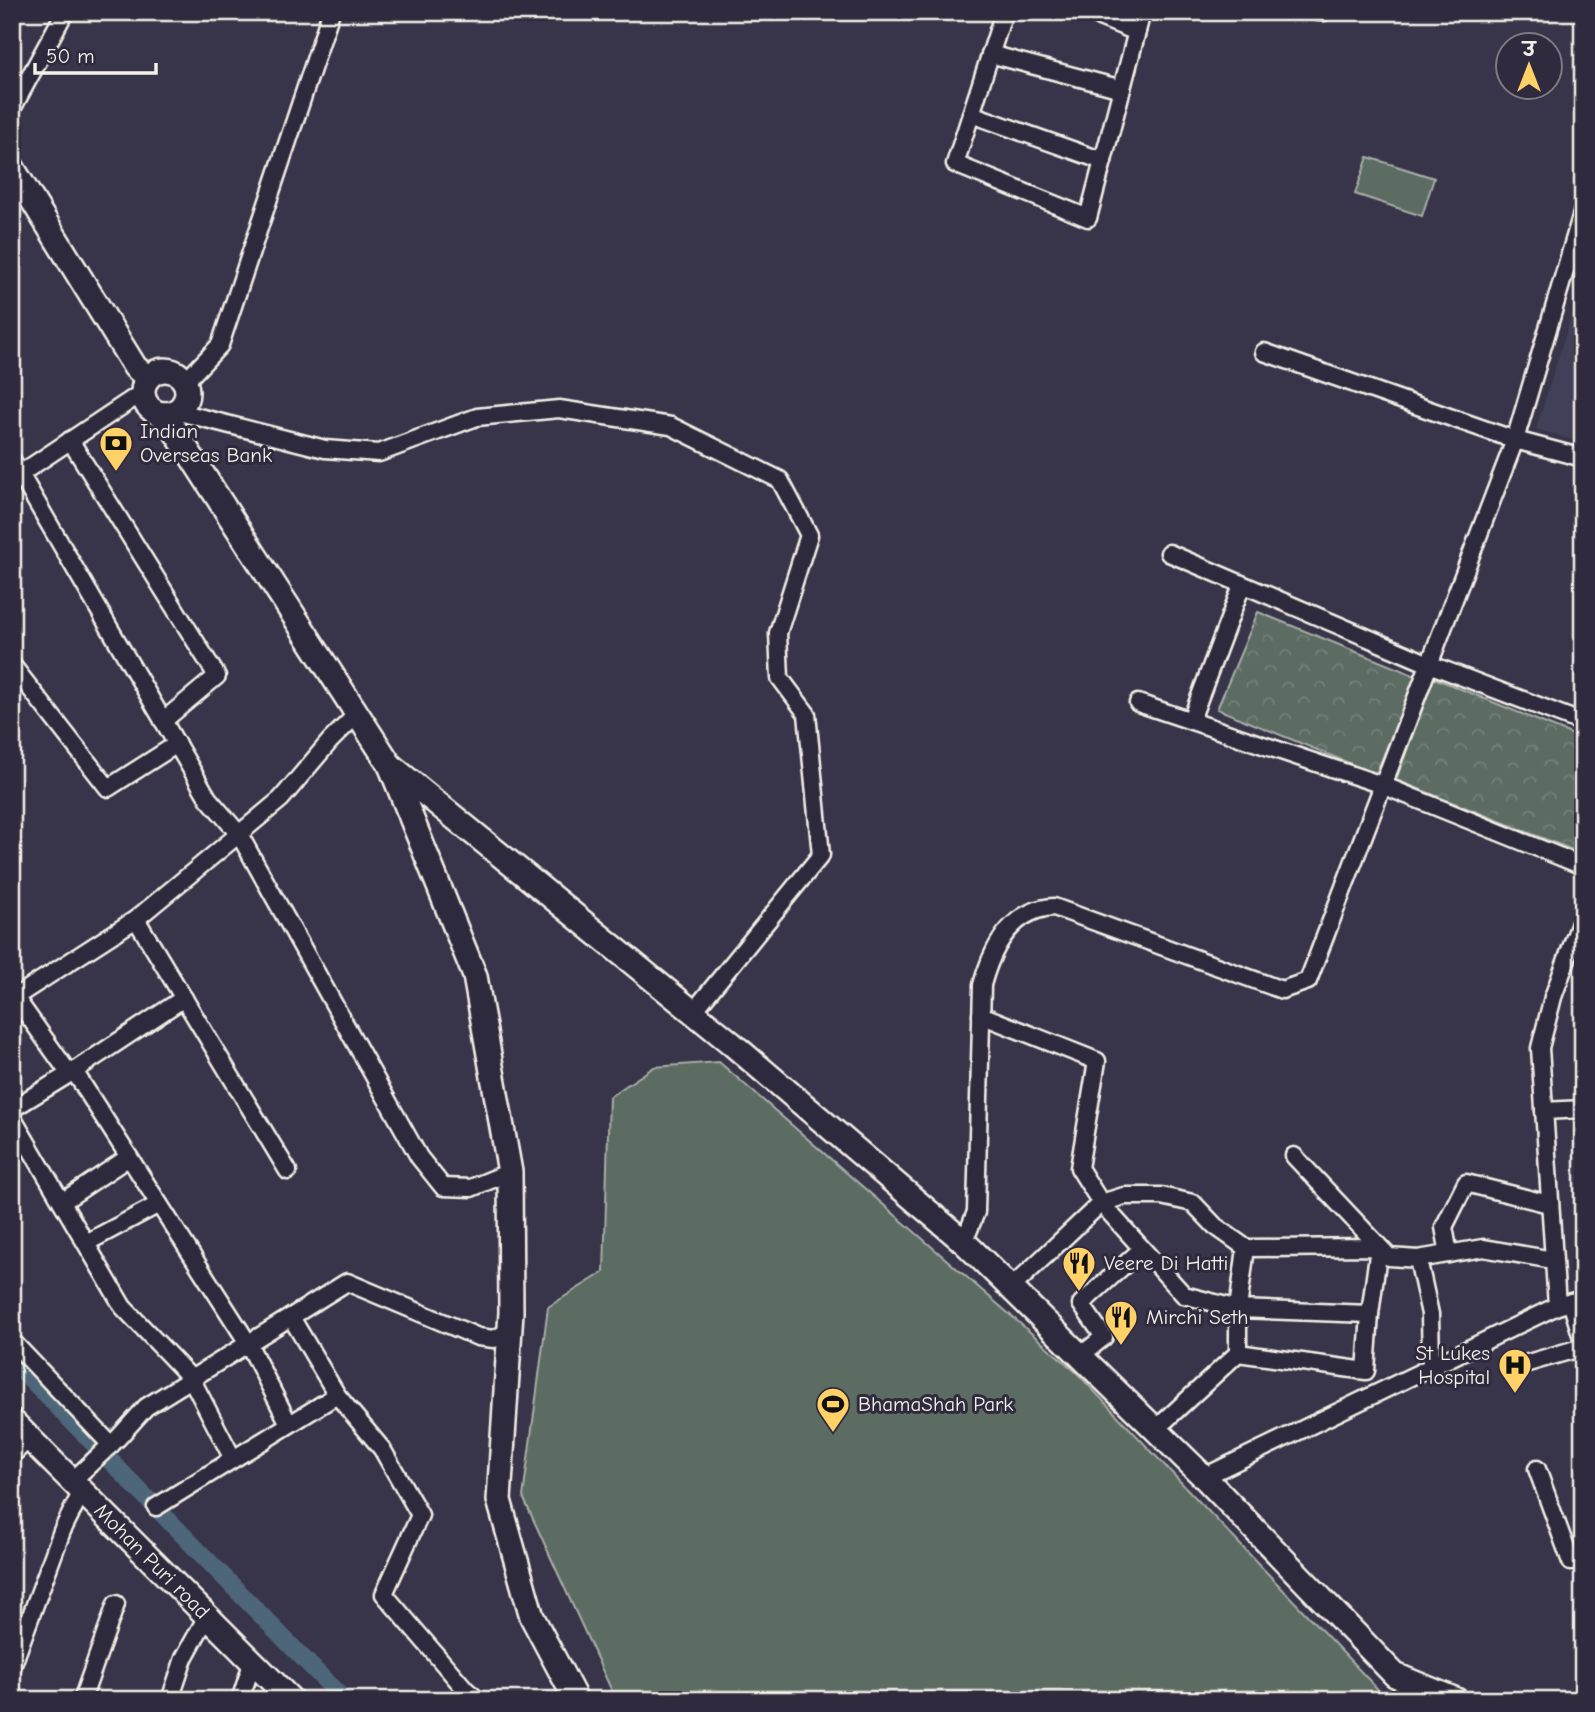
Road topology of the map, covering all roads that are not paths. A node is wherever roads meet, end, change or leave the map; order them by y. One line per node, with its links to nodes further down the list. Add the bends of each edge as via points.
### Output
1 (65, 12): 9 (street)
2 (331, 12): 15 (street, via 220,345)
3 (1004, 12): 7 (street)
4 (1087, 12): 6 (street)
5 (1142, 12): 6 (street)
6 (1137, 32): 8 (street)
7 (990, 54): 8 (street); 10 (street)
8 (1122, 89): 11 (street)
9 (12, 109)
10 (971, 114): 11 (street); 11 (street, via 955,164 1088,218)
11 (1103, 161)
12 (12, 167): 16 (street)
13 (1583, 210): 19 (street)
14 (1264, 352): 19 (street)
15 (184, 383): 16 (street, via 166,370); 17 (street, via 185,400)
16 (145, 385): 17 (street, via 148,406); 18 (street)
17 (170, 413): 27 (street); 41 (street, via 326,449 379,453 477,417 559,409 671,426 780,480 808,535 778,633 780,678 807,714 821,855)
18 (70, 440): 21 (street); 29 (street, via 217,676)
19 (1515, 440): 20 (street); 24 (street)
20 (1583, 458)
21 (15, 471): 29 (street)
22 (1169, 553): 23 (street)
23 (1242, 585): 24 (street); 28 (street)
24 (1429, 664): 30 (street); 33 (street)
25 (12, 665): 31 (street, via 108,788)
26 (1138, 703): 28 (street)
27 (357, 714): 32 (street); 34 (street, via 281,799)
28 (1191, 720): 33 (street)
29 (163, 721): 31 (street)
30 (1583, 723)
31 (177, 744): 34 (street, via 208,798)
32 (390, 765): 41 (street); 51 (street, via 475,976)
33 (1382, 785): 35 (street); 42 (street, via 1308,981 1282,990 1054,907 1034,908 990,956 982,985)
34 (239, 834): 37 (street); 51 (street, via 419,1157 443,1187 471,1188)
35 (1583, 866)
36 (1583, 915): 38 (street)
37 (136, 919): 39 (street); 40 (street)
38 (1577, 949): 46 (street, via 1553,997 1540,1048)
39 (14, 998): 43 (street, via 66,1069)
40 (184, 998): 43 (street); 50 (street)
41 (693, 1012): 56 (street)
42 (981, 1015): 53 (street, via 1097,1061 1079,1168); 56 (street, via 976,1212)
43 (74, 1071): 44 (street); 49 (street)
44 (12, 1109)
45 (1583, 1109): 46 (street)
46 (1544, 1111): 55 (street)
47 (12, 1116): 52 (street)
48 (1294, 1156): 58 (street)
49 (129, 1157): 52 (street); 54 (street)
50 (288, 1171)
51 (510, 1172): 69 (street)
52 (62, 1202): 57 (street)
53 (1101, 1203): 59 (street, via 1124,1196 1161,1196 1193,1203); 60 (street); 64 (street)
54 (159, 1204): 57 (street); 72 (street)
55 (1549, 1204): 61 (street, via 1466,1183 1444,1227); 63 (street)
56 (964, 1242): 64 (street)
57 (86, 1243): 78 (street, via 123,1307)
58 (1379, 1247): 59 (street); 62 (street, via 1388,1257); 67 (street)
59 (1246, 1248): 66 (street)
60 (1142, 1249): 66 (street, via 1184,1296); 75 (street, via 1081,1304 1104,1337)
61 (1449, 1254): 62 (street); 63 (street, via 1483,1248)
62 (1419, 1259): 77 (street, via 1430,1314)
63 (1553, 1260): 65 (street)
64 (1011, 1288): 75 (street)
65 (1570, 1302): 71 (street); 77 (street)
66 (1238, 1309): 67 (street); 74 (street)
67 (1370, 1314): 74 (street, via 1366,1371)
68 (291, 1317): 69 (street, via 347,1282 478,1337 494,1339); 72 (street); 79 (street)
69 (509, 1331): 96 (street, via 499,1500 532,1617)
70 (12, 1341): 84 (street)
71 (1583, 1341)
72 (248, 1343): 78 (street); 81 (street)
73 (1583, 1347): 76 (street)
74 (1238, 1353): 82 (street)
75 (1080, 1356): 82 (street)
76 (1528, 1363)
77 (1431, 1367): 88 (street)
78 (191, 1378): 84 (street, via 146,1406); 86 (street)
79 (337, 1395): 81 (street); 101 (street, via 382,1449 420,1516 384,1594)
80 (12, 1421): 83 (street, Mohan Puri road)
81 (289, 1424): 86 (street)
82 (1156, 1429): 88 (street)
83 (29, 1438): 85 (street); 89 (street, Mohan Puri road)
84 (108, 1447): 89 (street)
85 (12, 1455)
86 (233, 1459): 90 (street)
87 (1537, 1469): 91 (street, via 1571,1562)
88 (1204, 1476): 102 (street, via 1395,1675)
89 (77, 1486): 93 (street, Mohan Puri road); 95 (street)
90 (156, 1507)
91 (1583, 1561)
92 (116, 1604): 97 (street)
93 (206, 1618): 94 (street, Mohan Puri road); 98 (street, via 184,1658)
94 (253, 1661): 99 (street); 100 (street, Mohan Puri road)
95 (12, 1667)
96 (571, 1698)
97 (82, 1700)
98 (170, 1700)
99 (240, 1700)
100 (290, 1700)
101 (478, 1700)
102 (1456, 1700)

